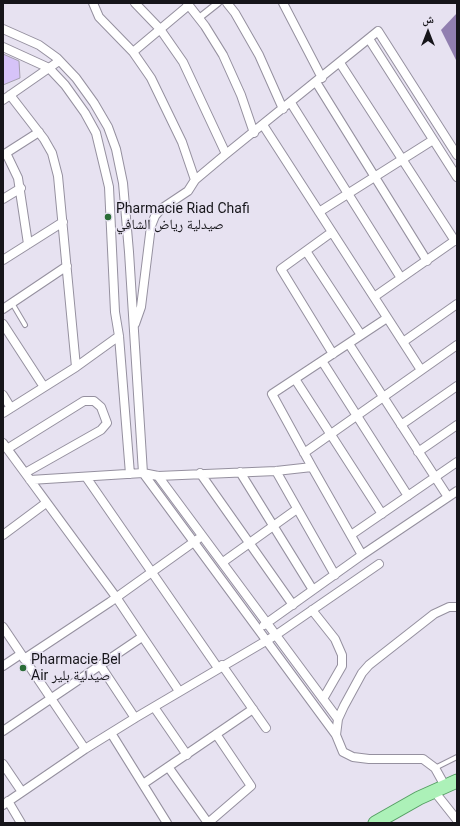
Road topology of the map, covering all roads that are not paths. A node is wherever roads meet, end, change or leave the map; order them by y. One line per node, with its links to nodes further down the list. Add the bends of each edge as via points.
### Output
1 (93, 3): 12 (street, via 99,17)
2 (135, 3): 9 (street)
3 (218, 3): 7 (street)
4 (227, 3): 19 (street, via 259,55)
5 (283, 3): 16 (street)
6 (188, 4): 7 (street); 9 (street)
7 (199, 18): 22 (street, via 223,55)
8 (3, 29): 13 (street, via 39,45)
9 (160, 29): 12 (street); 25 (street, via 183,62)
10 (368, 39): 14 (street); 23 (street); 26 (street, via 378,31)
11 (3, 47): 15 (street)
12 (133, 52): 30 (street, via 151,78 189,158)
13 (59, 61): 15 (street); 51 (street, via 76,78 94,103 108,127 116,149 123,183)
14 (340, 63): 16 (street); 27 (street)
15 (49, 68): 17 (street); 52 (street, via 85,113 96,133 109,187 115,312)
16 (319, 80): 18 (street); 28 (street)
17 (6, 98): 21 (street)
18 (291, 103): 19 (street); 32 (street)
19 (283, 109): 20 (street)
20 (263, 125): 22 (street); 34 (street)
21 (39, 132): 24 (street); 35 (street, via 52,153 58,176)
22 (254, 133): 25 (street)
23 (433, 140): 27 (street); 29 (street)
24 (4, 154): 31 (street, via 16,170)
25 (226, 154): 30 (street)
26 (457, 155)
27 (402, 159): 28 (street); 37 (street)
28 (374, 176): 32 (street); 41 (street)
29 (457, 177)
30 (196, 180): 51 (street, via 188,191 155,216 151,226 141,307)
31 (21, 188): 33 (street); 38 (street)
32 (348, 194): 34 (street); 43 (street)
33 (3, 199)
34 (319, 212): 36 (street)
35 (63, 222): 38 (street); 42 (street)
36 (332, 232): 39 (street); 44 (street)
37 (456, 240): 41 (street)
38 (28, 244): 40 (street)
39 (306, 251): 53 (street); 57 (street, via 281,269)
40 (4, 259)
41 (426, 260): 43 (street)
42 (67, 266): 45 (street); 59 (street)
43 (401, 278): 44 (street)
44 (374, 297): 48 (street)
45 (12, 303): 47 (street); 50 (lane)
46 (457, 304): 54 (street)
47 (3, 309)
48 (387, 318): 53 (street); 54 (street)
49 (3, 324): 63 (street)
50 (25, 325)
51 (134, 325): 80 (street)
52 (119, 336): 59 (street); 82 (street)
53 (361, 336): 55 (street)
54 (403, 342): 60 (street)
55 (348, 344): 57 (street); 65 (street)
56 (456, 347): 60 (street)
57 (333, 354): 58 (street)
58 (322, 361): 61 (street); 68 (street)
59 (76, 367): 63 (street)
60 (421, 370): 65 (street)
61 (295, 379): 71 (street); 73 (street, via 272,394)
62 (457, 386): 69 (street)
63 (44, 387): 66 (street)
64 (3, 394): 66 (street)
65 (383, 397): 68 (street); 69 (street)
66 (11, 408): 67 (street)
67 (3, 413)
68 (357, 415): 71 (street); 88 (street)
69 (401, 425): 74 (street)
70 (457, 425): 74 (street)
71 (330, 434): 73 (street); 92 (street)
72 (5, 446): 79 (street); 79 (street, via 84,401 94,401 101,407 107,423 101,430)
73 (304, 452): 76 (street)
74 (418, 452): 85 (street)
75 (457, 462): 85 (street)
76 (312, 467): 77 (street); 96 (street)
77 (276, 471): 78 (street); 91 (street)
78 (240, 472): 81 (street); 93 (street)
79 (25, 473): 86 (street)
80 (143, 473): 82 (street); 83 (street); 97 (street)
81 (200, 473): 83 (street); 98 (street)
82 (130, 474): 84 (street)
83 (158, 476): 95 (street)
84 (86, 477): 86 (street); 102 (street)
85 (435, 477): 88 (street); 89 (street)
86 (30, 480): 90 (street)
87 (457, 491): 89 (street)
88 (408, 496): 92 (street)
89 (448, 498): 99 (street)
90 (46, 503): 94 (street); 105 (street)
91 (297, 509): 93 (street); 103 (street)
92 (382, 514): 96 (street)
93 (273, 525): 98 (street); 104 (street)
94 (3, 535)
95 (202, 535): 97 (street); 100 (street)
96 (351, 535): 99 (street)
97 (195, 542): 102 (street); 111 (street)
98 (248, 543): 100 (street); 106 (street)
99 (362, 555): 103 (street)
100 (223, 562): 109 (street)
101 (379, 564): 108 (street)
102 (152, 571): 105 (street); 118 (street)
103 (335, 575): 104 (street)
104 (313, 590): 106 (street)
105 (116, 597): 113 (street); 115 (street)
106 (292, 605): 109 (street)
107 (457, 607): 125 (street, via 449,607 434,614 369,664)
108 (312, 610): 112 (street); 121 (street, via 335,639 342,655 342,666)
109 (268, 623): 111 (street); 112 (street)
110 (3, 627): 115 (street)
111 (259, 629): 114 (street)
112 (276, 635): 114 (street); 121 (street)
113 (142, 637): 116 (street); 119 (street)
114 (268, 640): 118 (street); 130 (street)
115 (23, 656): 117 (street); 120 (street)
116 (100, 665): 120 (street); 124 (street)
117 (3, 666)
118 (220, 666): 119 (street); 123 (street)
119 (179, 690): 122 (street)
120 (50, 698): 127 (street); 131 (street)
121 (323, 699): 125 (street)
122 (154, 707): 124 (street); 132 (street)
123 (253, 709): 126 (street); 129 (street)
124 (135, 718): 128 (street)
125 (338, 719): 130 (street)
126 (266, 728)
127 (3, 731)
128 (111, 733): 131 (street); 138 (street)
129 (216, 734): 132 (street); 145 (street, via 251,786)
130 (336, 735): 136 (street, via 343,752 353,758 423,759)
131 (85, 749): 140 (street)
132 (187, 755): 135 (street)
133 (457, 757): 136 (lane)
134 (3, 764): 140 (street)
135 (169, 768): 138 (street); 145 (street)
136 (434, 768): 139 (street)
137 (457, 781): 139 (main road)
138 (144, 784): 144 (street)
139 (439, 788): 142 (street); 146 (main road)
140 (22, 792): 141 (street)
141 (6, 803): 143 (street)
142 (457, 820)
143 (22, 823)
144 (167, 823)
145 (208, 823)
146 (375, 823)

